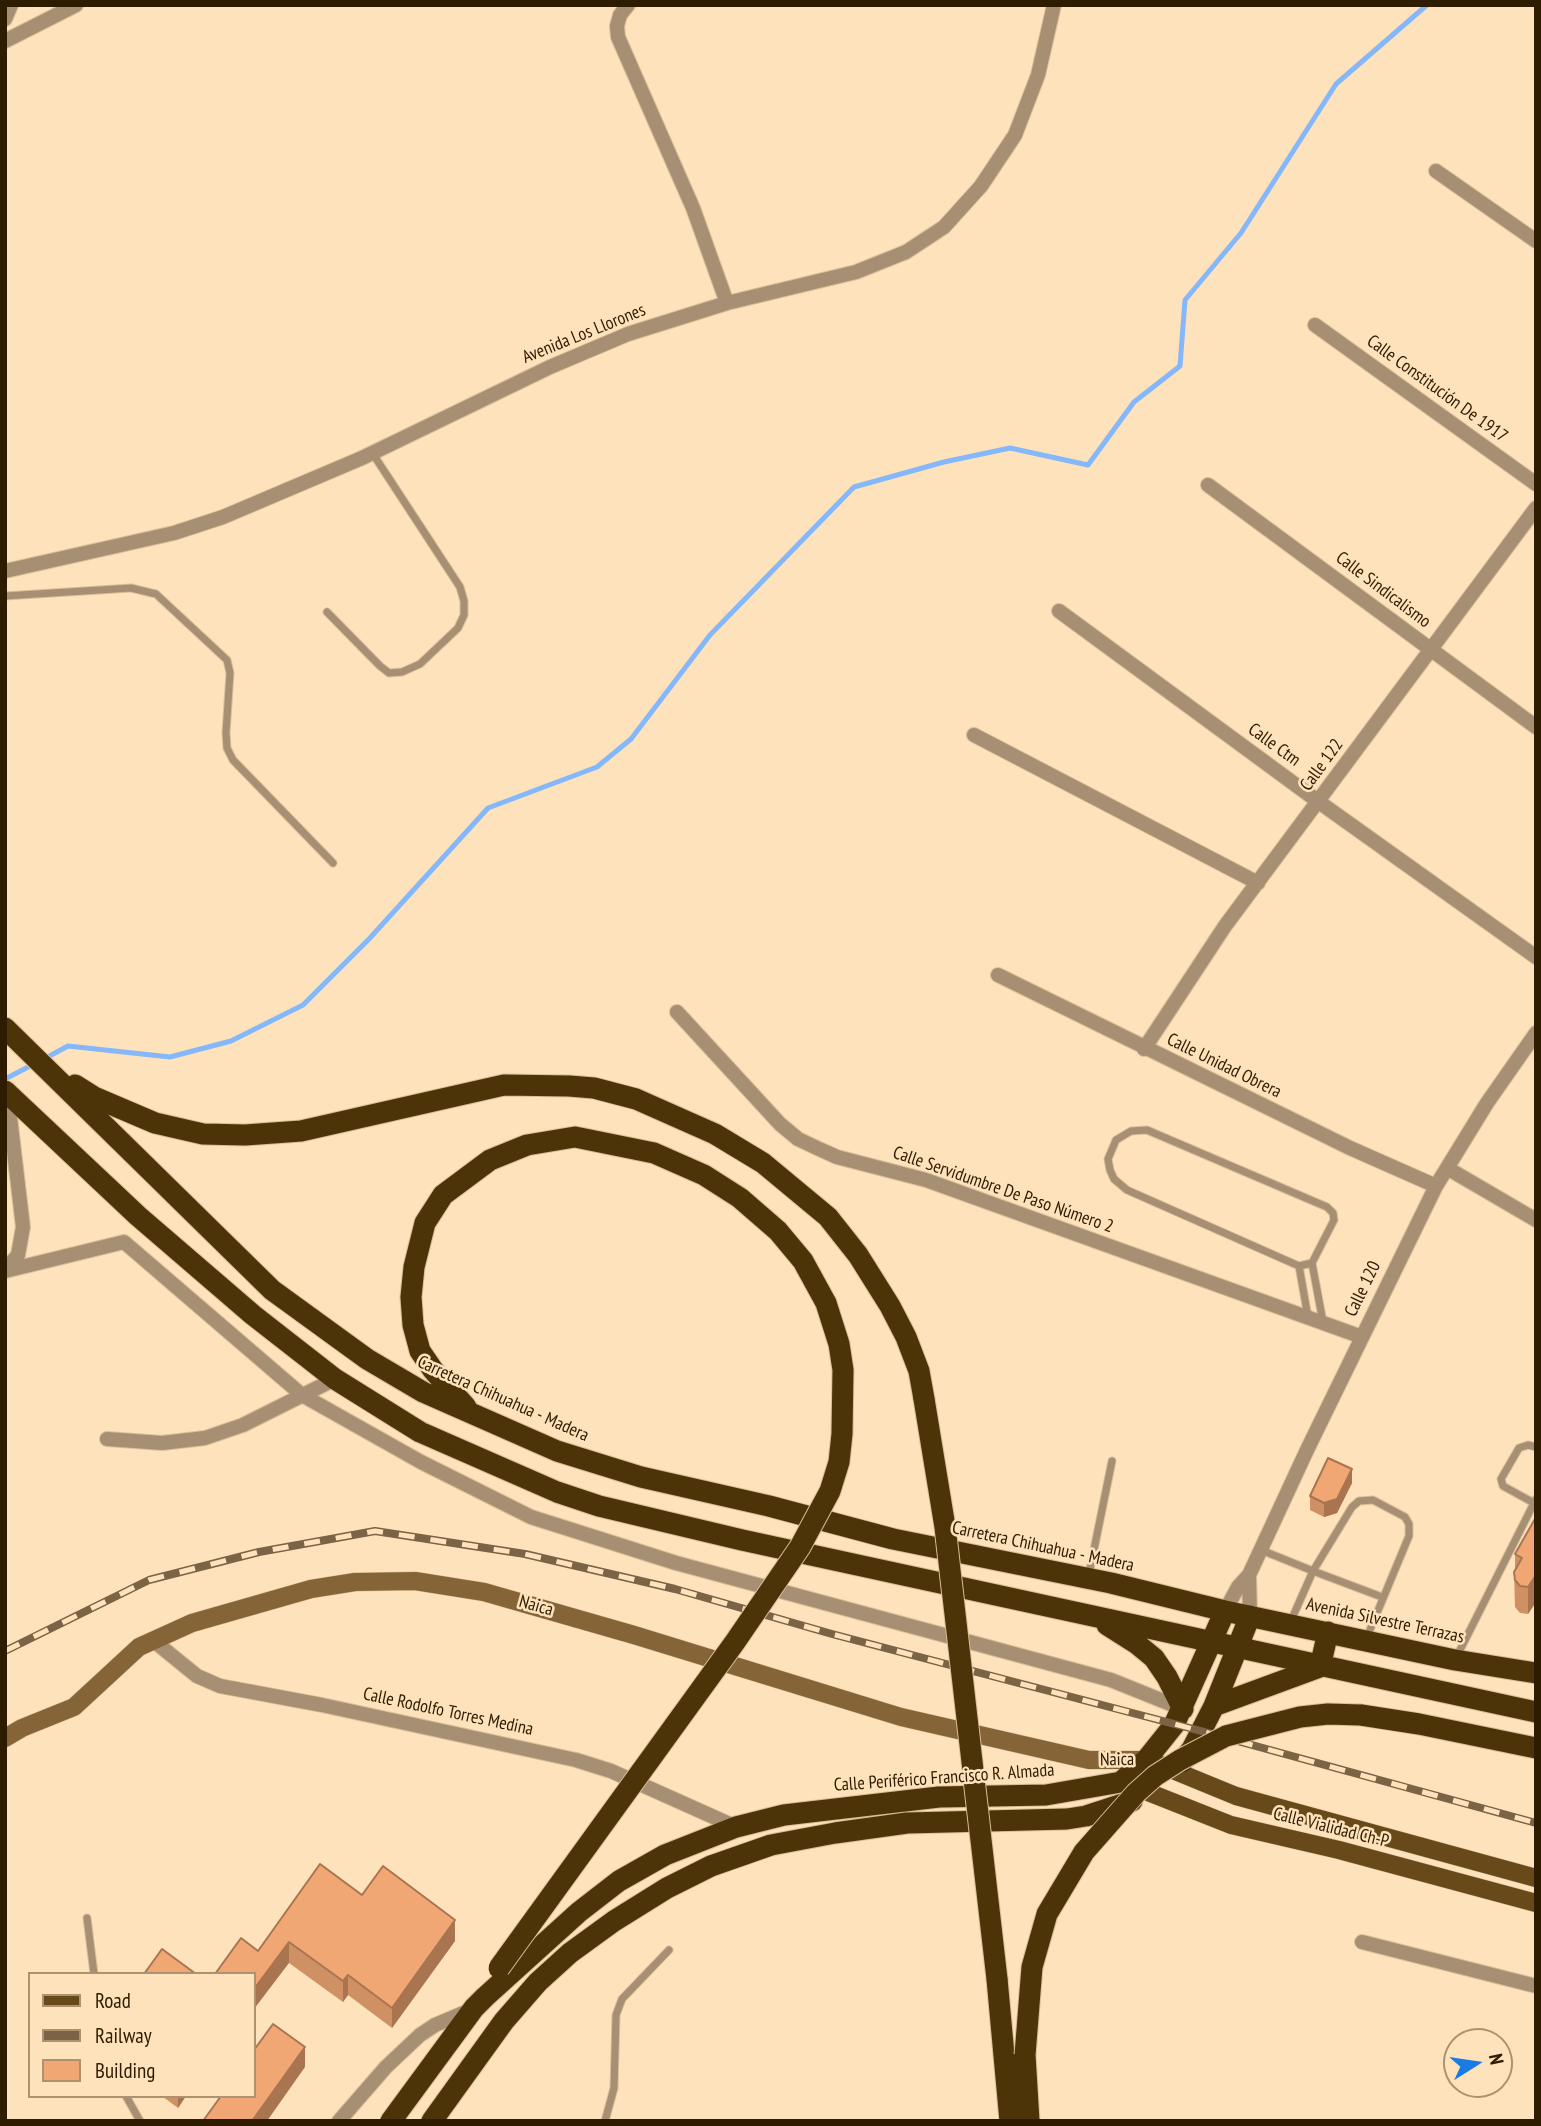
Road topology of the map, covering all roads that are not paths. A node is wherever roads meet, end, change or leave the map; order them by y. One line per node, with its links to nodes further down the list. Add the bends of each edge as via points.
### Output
1 (11, 5): 5 (street)
2 (76, 5): 6 (street)
3 (628, 5): 9 (street, via 620,15 618,37 693,208)
4 (1054, 5): 9 (street, Avenida Los Llorones, via 1038,75 1015,135 981,186 944,227 905,252 856,272)
5 (5, 19)
6 (5, 41)
7 (1436, 171): 8 (street)
8 (1536, 241)
9 (727, 303): 11 (street, Avenida Los Llorones, via 617,339)
10 (1315, 325): 12 (street, Calle Constitución De 1917)
11 (372, 453): 15 (street, Avenida Los Llorones, via 223,517 161,536); 18 (lane, via 460,587 464,615 458,628 420,664 389,673)
12 (1536, 484)
13 (1208, 485): 19 (street, Calle Sindicalismo)
14 (1536, 508): 19 (street, Calle 122)
15 (5, 571)
16 (5, 596): 23 (lane, via 131,588 156,594 227,660 226,733 233,760)
17 (1059, 611): 22 (street, Calle Ctm)
18 (327, 612)
19 (1431, 649): 20 (street, Calle Sindicalismo); 22 (street, Calle 122)
20 (1536, 727)
21 (974, 735): 24 (street)
22 (1318, 802): 24 (street, Calle 122); 25 (street, Calle Ctm)
23 (333, 863)
24 (1258, 883): 30 (street, Calle 122, via 1224,926)
25 (1536, 957)
26 (998, 975): 30 (street, Calle Unidad Obrera)
27 (677, 1012): 39 (street, Calle Servidumbre De Paso Número 2, via 798,1139 837,1157 926,1180)
28 (5, 1028): 31 (highway, Carretera Chihuahua - Madera)
29 (1536, 1033): 33 (street, Calle 120)
30 (1144, 1049): 34 (street, Calle Unidad Obrera)
31 (42, 1064): 44 (highway, Carretera Chihuahua - Madera, via 272,1290 367,1359 423,1392); 91 (highway, bridge, via 94,1097 155,1124 203,1134 302,1130 504,1085 594,1088 636,1099 715,1134 753,1157 828,1217 890,1306 919,1371 945,1527 998,1979)
32 (6, 1092): 38 (street, via 23,1227 18,1255); 42 (highway, via 138,1216)
33 (1447, 1168): 34 (street, Calle 120); 35 (street)
34 (1436, 1186): 41 (street, Calle 120)
35 (1536, 1220)
36 (1312, 1263): 37 (lane); 37 (lane, via 1334,1220 1327,1207 1147,1130 1131,1131 1116,1140 1108,1159 1110,1170 1126,1191); 40 (lane)
37 (1299, 1266): 39 (lane)
38 (5, 1270): 43 (street, via 124,1242)
39 (1308, 1318): 40 (street, Calle Servidumbre De Paso Número 2)
40 (1323, 1323): 41 (street, Calle Servidumbre De Paso Número 2)
41 (1362, 1337): 49 (street, Calle 120)
42 (335, 1379): 43 (street); 56 (highway, via 420,1432 599,1506)
43 (302, 1395): 45 (street, via 243,1425 205,1437 162,1443); 67 (street, via 531,1517 676,1563 1111,1680)
44 (470, 1411): 52 (highway, Carretera Chihuahua - Madera, via 556,1451 641,1478 893,1539); 84 (highway, bridge, via 420,1351 413,1325 414,1267 425,1223 443,1195 490,1160 527,1146 575,1137 654,1153 704,1175 740,1198 778,1231 803,1261 826,1303 844,1370 840,1448 830,1491 800,1547 499,1968)
45 (107, 1440)
46 (1536, 1447): 48 (lane, via 1519,1448 1501,1479 1503,1486)
47 (1112, 1461): 52 (lane)
48 (1535, 1501): 63 (lane)
49 (1260, 1549): 50 (lane); 51 (street, Calle 120)
50 (1313, 1571): 53 (lane); 53 (lane, via 1352,1507 1373,1500 1405,1517 1410,1529); 57 (lane)
51 (1249, 1576): 54 (street, Calle 120); 55 (street, Calle 120)
52 (1088, 1578): 54 (highway, Carretera Chihuahua - Madera)
53 (1382, 1597): 60 (lane)
54 (1225, 1611): 55 (highway, Avenida Silvestre Terrazas); 61 (highway)
55 (1250, 1616): 57 (highway, Avenida Silvestre Terrazas); 62 (highway)
56 (1093, 1617): 61 (highway); 67 (highway, via 1154,1658)
57 (1290, 1624): 58 (highway, Avenida Silvestre Terrazas)
58 (1328, 1632): 60 (highway, Avenida Silvestre Terrazas); 64 (highway)
59 (154, 1641): 69 (street, Naica, via 123,1660 74,1707); 71 (street, Naica, via 192,1623 312,1589 355,1582 429,1582 521,1602 901,1717); 76 (street, Calle Rodolfo Torres Medina, via 197,1676 220,1686 576,1760)
60 (1365, 1641): 63 (highway, Avenida Silvestre Terrazas)
61 (1210, 1642): 62 (highway); 67 (highway)
62 (1237, 1647): 64 (highway); 66 (highway)
63 (1455, 1660): 65 (highway, Avenida Silvestre Terrazas)
64 (1320, 1667): 66 (highway); 68 (highway)
65 (1536, 1673)
66 (1214, 1706): 73 (highway)
67 (1183, 1709): 72 (highway)
68 (1536, 1712)
69 (5, 1738)
70 (1536, 1748): 92 (highway, bridge, via 1419,1724 1328,1714 1226,1736 1155,1776 1084,1852 1048,1914 1032,1966 1025,2054)
71 (1089, 1760): 72 (street, Naica); 74 (street, Naica)
72 (1146, 1760): 73 (main road, Calle Vialidad Ch-P); 74 (highway)
73 (1176, 1770): 75 (highway); 77 (main road, Calle Vialidad Ch-P, via 1236,1796)
74 (1121, 1782): 75 (main road, Calle Vialidad Ch-P); 76 (highway, Calle Periférico Francisco R. Almada, via 1046,1795 939,1797 833,1807)
75 (1148, 1793): 78 (main road, Calle Vialidad Ch-P, via 1231,1825); 89 (highway, via 1086,1816 907,1823 771,1845 711,1866 614,1921 538,1982)
76 (736, 1827): 84 (highway, Calle Periférico Francisco R. Almada, via 664,1855 619,1881)
77 (1536, 1878)
78 (1536, 1903)
79 (87, 1918): 82 (lane)
80 (1362, 1942): 83 (street)
81 (670, 1950): 90 (lane, via 622,1999 616,2015 614,2088)
82 (94, 1972)
83 (1536, 1986)
84 (480, 2003): 87 (street, via 420,2035); 88 (highway, Calle Periférico Francisco R. Almada)
85 (127, 2098): 86 (lane)
86 (140, 2121)
87 (339, 2121)
88 (391, 2121)
89 (432, 2121)
90 (605, 2121)
91 (1010, 2121)
92 (1029, 2121)

